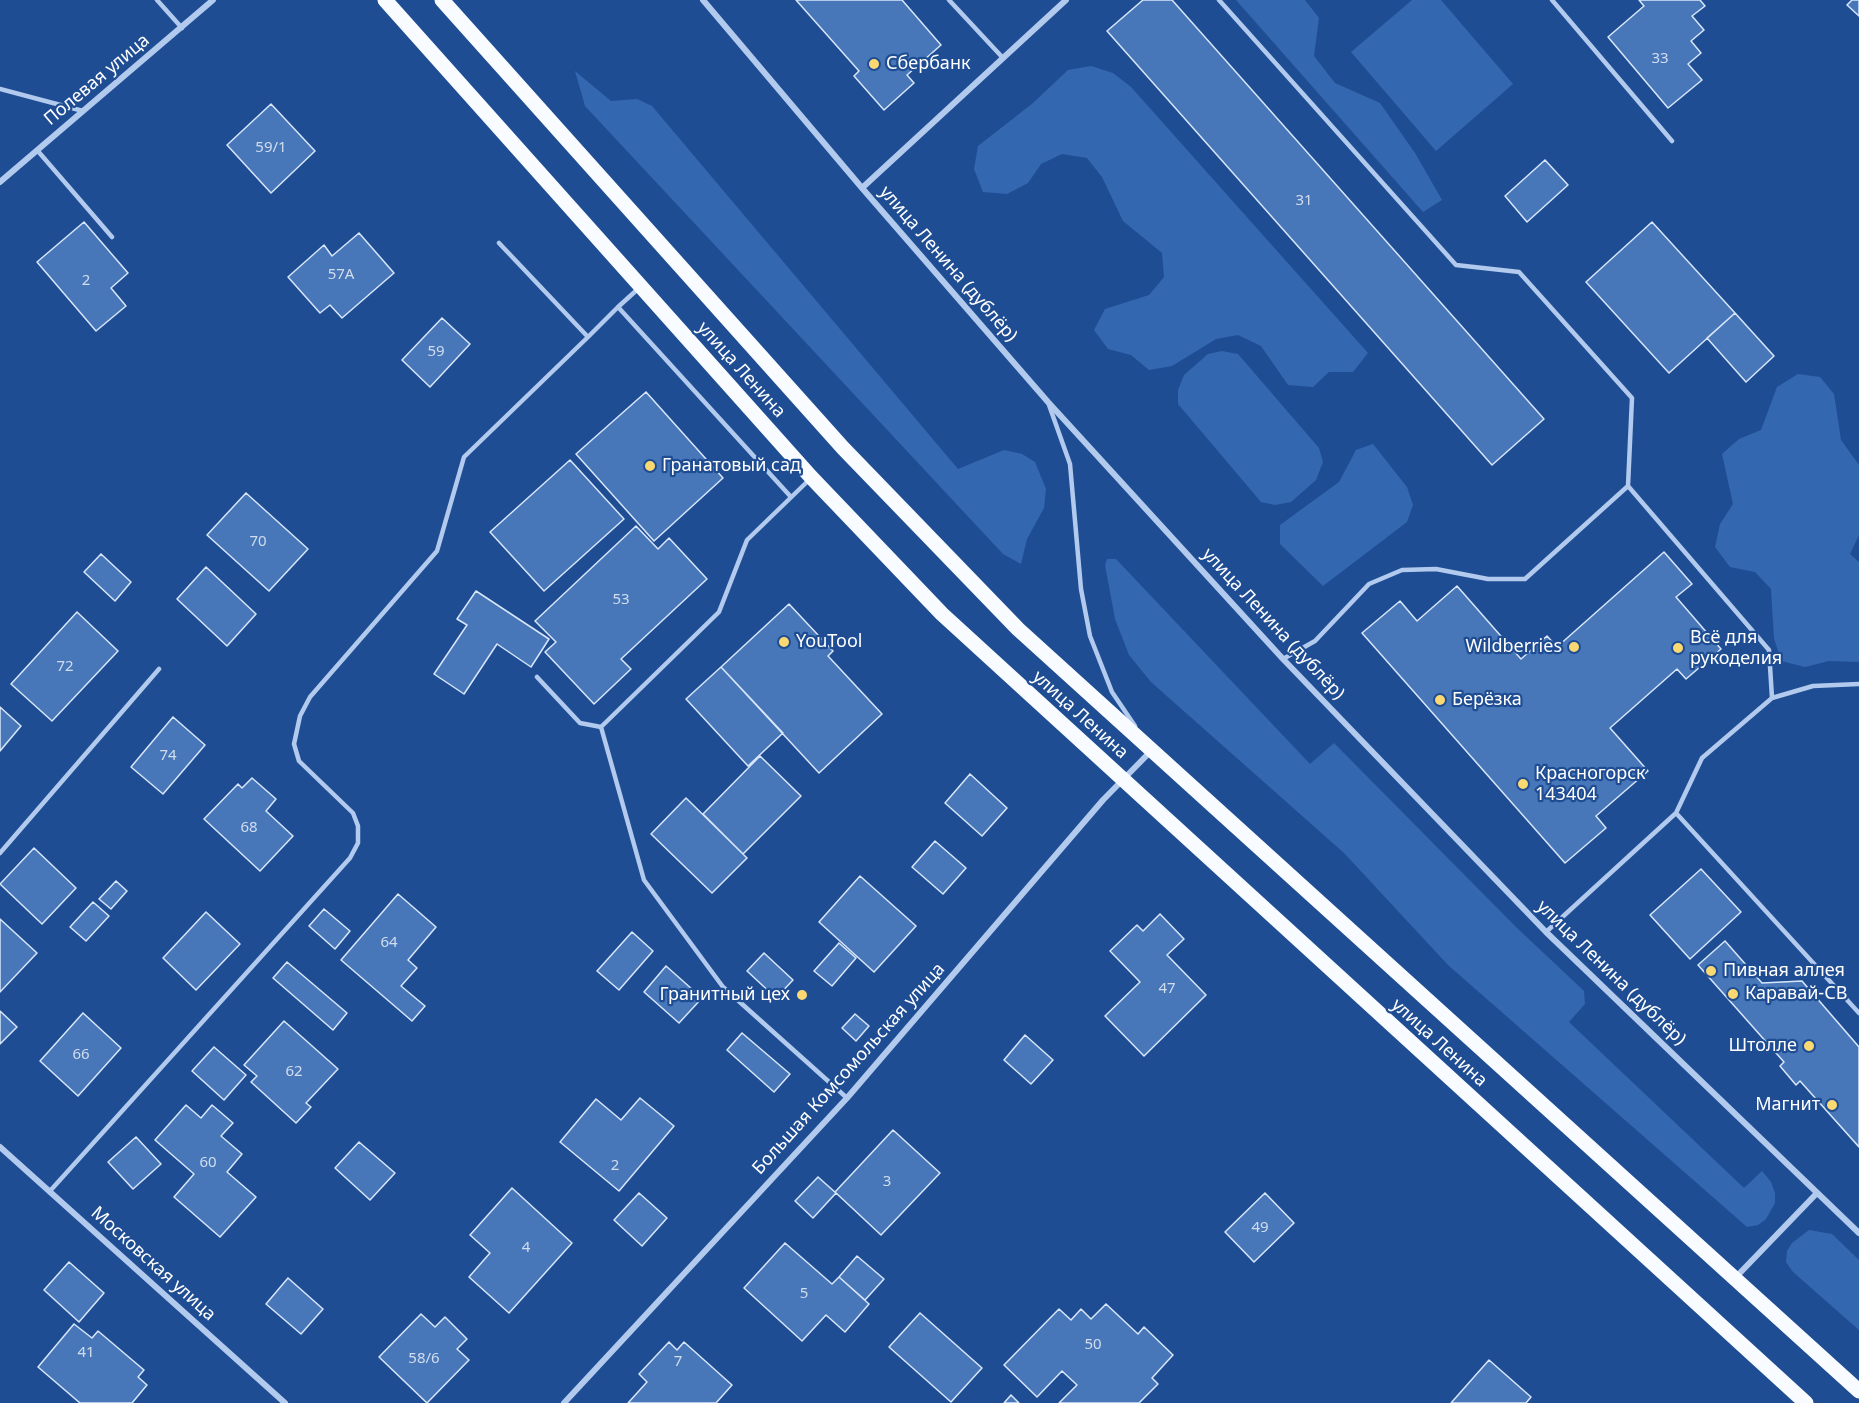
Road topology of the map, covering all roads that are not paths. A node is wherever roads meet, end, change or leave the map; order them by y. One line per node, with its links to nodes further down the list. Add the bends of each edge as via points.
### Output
1 (157, 0): 10 (lane)
2 (213, 0): 10 (street, Полевая улица)
3 (385, 0): 20 (main road, улица Ленина)
4 (441, 0): 33 (main road, улица Ленина, via 843,448 1018,629)
5 (703, 0): 17 (street, улица Ленина (дублёр))
6 (949, 0): 11 (lane)
7 (1066, 0): 11 (street)
8 (1219, 0): 25 (lane, via 1456,265 1519,272 1632,398)
9 (1552, 0): 14 (lane)
10 (182, 28): 13 (street, Полевая улица)
11 (1003, 58): 17 (street)
12 (0, 89): 13 (lane)
13 (83, 111): 15 (street, Полевая улица)
14 (1672, 141)
15 (37, 150): 16 (street, Полевая улица); 18 (lane)
16 (0, 182)
17 (862, 188): 23 (street, улица Ленина (дублёр))
18 (112, 237)
19 (499, 243): 22 (lane)
20 (640, 287): 21 (lane); 24 (main road, улица Ленина)
21 (618, 307): 22 (lane); 26 (lane)
22 (588, 337): 41 (lane, via 464,457 437,551 310,698 300,716 294,744 298,761 353,813 358,826 358,843 350,858)
23 (1048, 402): 27 (street, улица Ленина (дублёр)); 33 (lane, via 1070,464 1090,636 1112,692)
24 (812, 477): 26 (lane); 34 (main road, улица Ленина, via 942,614)
25 (1628, 486): 27 (lane, via 1525,579 1488,579 1436,569 1402,570 1369,584 1315,641); 31 (lane, via 1769,650)
26 (791, 497): 32 (lane, via 747,540 719,612)
27 (1283, 659): 37 (street, улица Ленина (дублёр))
28 (159, 669): 36 (lane)
29 (537, 677): 32 (lane, via 580,723)
30 (1859, 684): 31 (lane, via 1813,686)
31 (1772, 698): 35 (lane, via 1702,758)
32 (601, 727): 39 (lane, via 644,880 723,987)
33 (1151, 751): 34 (street, Большая Комсомольская улица); 44 (main road, улица Ленина)
34 (1123, 780): 39 (street, Большая Комсомольская улица); 48 (main road, улица Ленина)
35 (1676, 813): 37 (lane); 38 (lane)
36 (0, 853)
37 (1546, 932): 42 (street, улица Ленина (дублёр))
38 (1859, 1013)
39 (847, 1098): 47 (street, Большая Комсомольская улица)
40 (0, 1147): 41 (street, Московская улица)
41 (50, 1191): 46 (street, Московская улица)
42 (1817, 1193): 43 (street, улица Ленина (дублёр)); 44 (street)
43 (1859, 1233)
44 (1736, 1277): 45 (main road, улица Ленина)
45 (1859, 1391)
46 (285, 1403)
47 (564, 1403)
48 (1806, 1403)

